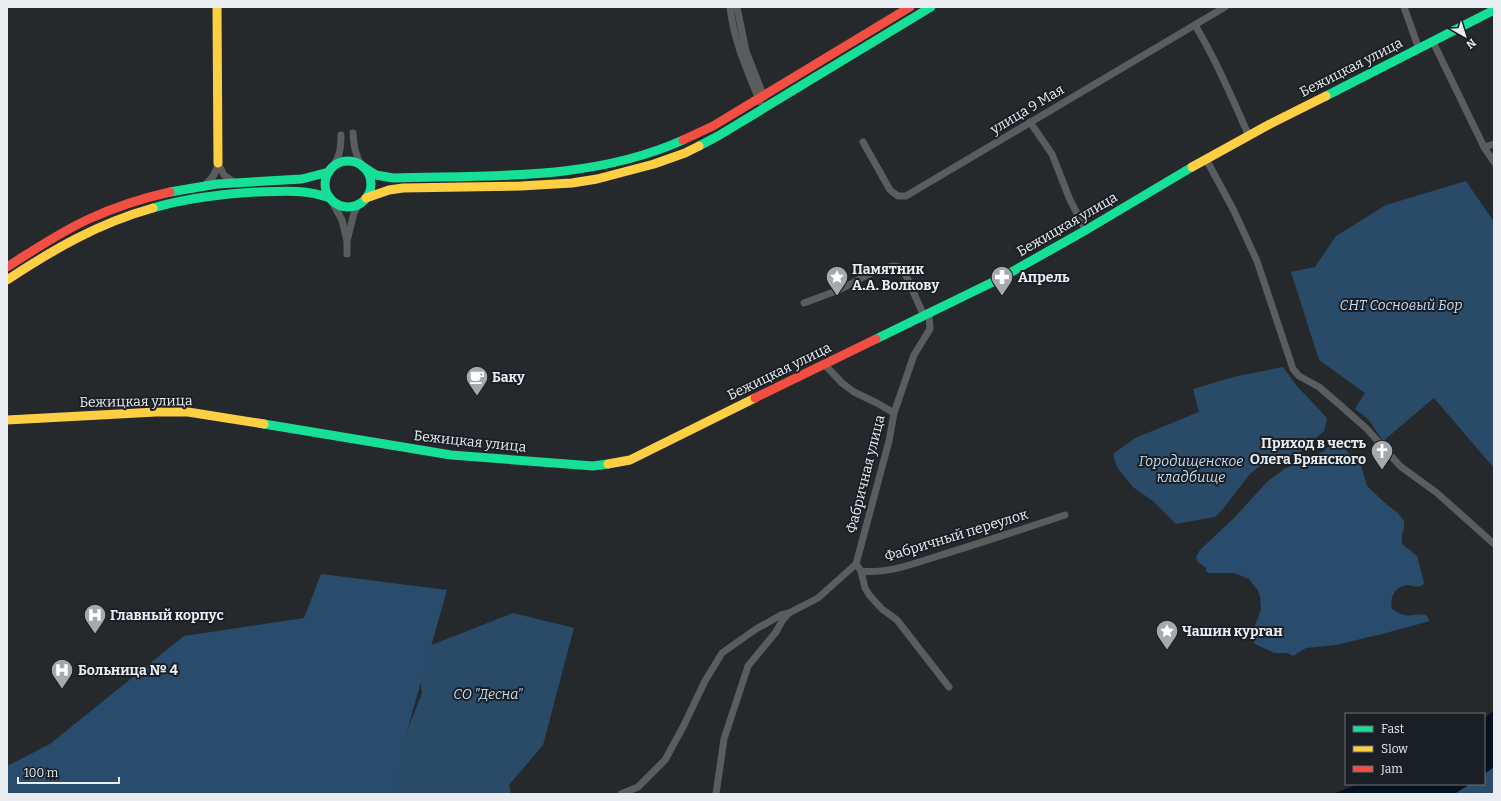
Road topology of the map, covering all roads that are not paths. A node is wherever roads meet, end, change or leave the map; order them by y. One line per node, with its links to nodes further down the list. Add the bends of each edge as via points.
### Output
1 (216, 7): 23 (main road)
2 (730, 7): 12 (street, via 736,42)
3 (737, 7): 12 (street, via 746,51)
4 (910, 7): 12 (main road)
5 (932, 7): 13 (main road)
6 (1225, 7): 9 (street, улица 9 Мая)
7 (1404, 7): 11 (street)
8 (1494, 10): 10 (main road, Бежицкая улица)
9 (1195, 25): 14 (street, улица 9 Мая); 17 (street, via 1217,65)
10 (1433, 42): 11 (main road, Бежицкая улица); 20 (street)
11 (1419, 49): 17 (main road, Бежицкая улица)
12 (762, 98): 13 (street); 24 (main road, via 680,142 651,154 595,168 533,175 393,178 376,175)
13 (766, 108): 29 (main road, via 685,153 597,179 521,186 403,188 389,190)
14 (1030, 122): 18 (street, улица 9 Мая, via 906,196 898,196 890,190); 30 (street, via 1052,154 1070,200)
15 (354, 133): 24 (street, via 354,147)
16 (341, 135): 25 (street, via 340,156)
17 (1249, 136): 21 (main road, Бежицкая улица)
18 (863, 142)
19 (1494, 144): 20 (street)
20 (1484, 147): 22 (street)
21 (1206, 159): 30 (main road, Бежицкая улица); 41 (street, via 1257,261 1293,369 1299,376 1319,387 1340,404 1367,429 1400,466 1437,493)
22 (1494, 162)
23 (218, 163): 26 (street, via 224,175); 27 (street, via 215,175)
24 (362, 166): 25 (main road, via 356,162 340,162); 29 (main road, via 370,178 371,185)
25 (328, 172): 26 (main road, via 313,178); 28 (main road, via 325,185)
26 (234, 182): 27 (main road)
27 (204, 186): 33 (main road, via 148,198 110,210 61,233)
28 (330, 198): 29 (main road, via 340,206 347,207); 31 (street, via 342,220); 34 (main road, via 310,191 298,191 228,193 176,201 122,217 92,230)
29 (363, 201): 31 (street, via 354,213)
30 (1086, 230): 36 (main road, Бежицкая улица, via 999,280)
31 (347, 241): 32 (street)
32 (346, 254)
33 (7, 267)
34 (7, 280)
35 (804, 303): 36 (street, via 839,290 879,269 894,266 904,271)
36 (927, 315): 37 (main road, Бежицкая улица); 38 (street, Фабричная улица, via 930,329 914,355)
37 (824, 364): 38 (street, via 854,392); 39 (main road, Бежицкая улица, via 630,460 593,466 451,455 188,412)
38 (894, 413): 42 (street, Фабричная улица)
39 (7, 420)
40 (1065, 514): 43 (street, Фабричный переулок, via 990,541 896,569 873,573)
41 (1494, 544)
42 (856, 564): 43 (street); 44 (street, via 818,598)
43 (861, 572): 45 (street, via 870,596 897,620)
44 (789, 613): 46 (street, via 756,629 722,653 665,760 638,787); 47 (street, via 748,666 724,739)
45 (949, 687)
46 (621, 794)
47 (716, 794)

